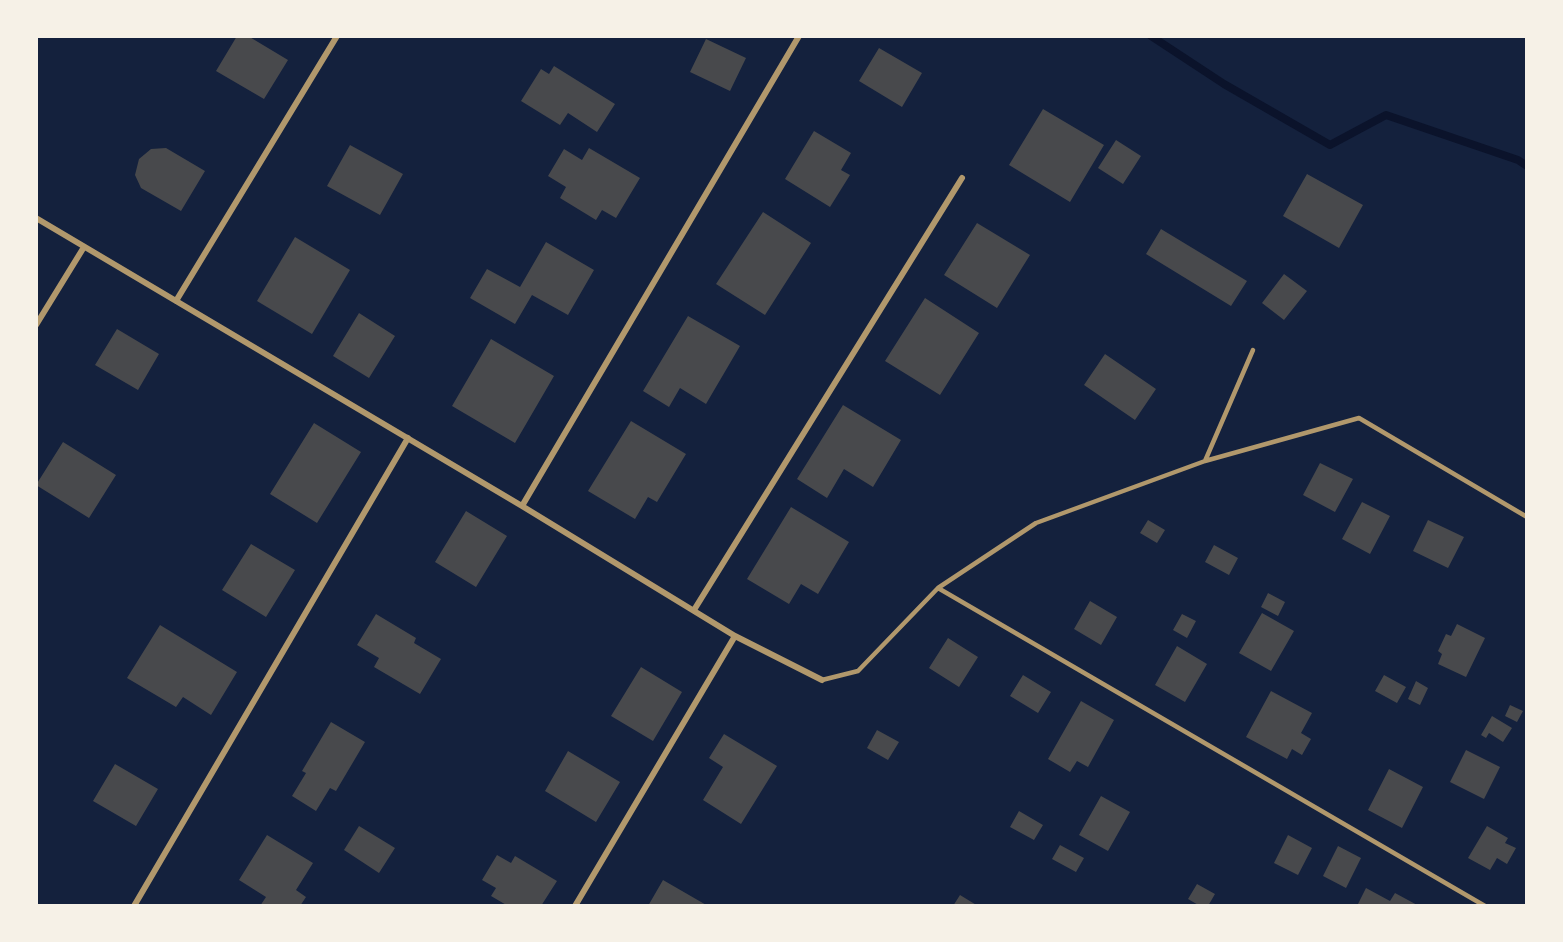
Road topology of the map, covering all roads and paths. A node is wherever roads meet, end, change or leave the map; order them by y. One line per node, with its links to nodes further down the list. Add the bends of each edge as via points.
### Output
1 (337, 36): 6 (street)
2 (799, 36): 11 (street)
3 (962, 178): 14 (street)
4 (36, 218): 5 (street)
5 (84, 247): 6 (street); 7 (street)
6 (176, 301): 9 (street)
7 (36, 325)
8 (1253, 350): 10 (lane)
9 (408, 438): 11 (street); 17 (street)
10 (1205, 461): 12 (lane, via 1359,418); 13 (lane, via 1036,523)
11 (522, 506): 14 (street)
12 (1527, 517)
13 (938, 588): 16 (lane, via 858,672); 19 (lane)
14 (694, 610): 15 (street)
15 (735, 636): 16 (street); 18 (street)
16 (822, 680)
17 (134, 906)
18 (575, 906)
19 (1485, 906)

